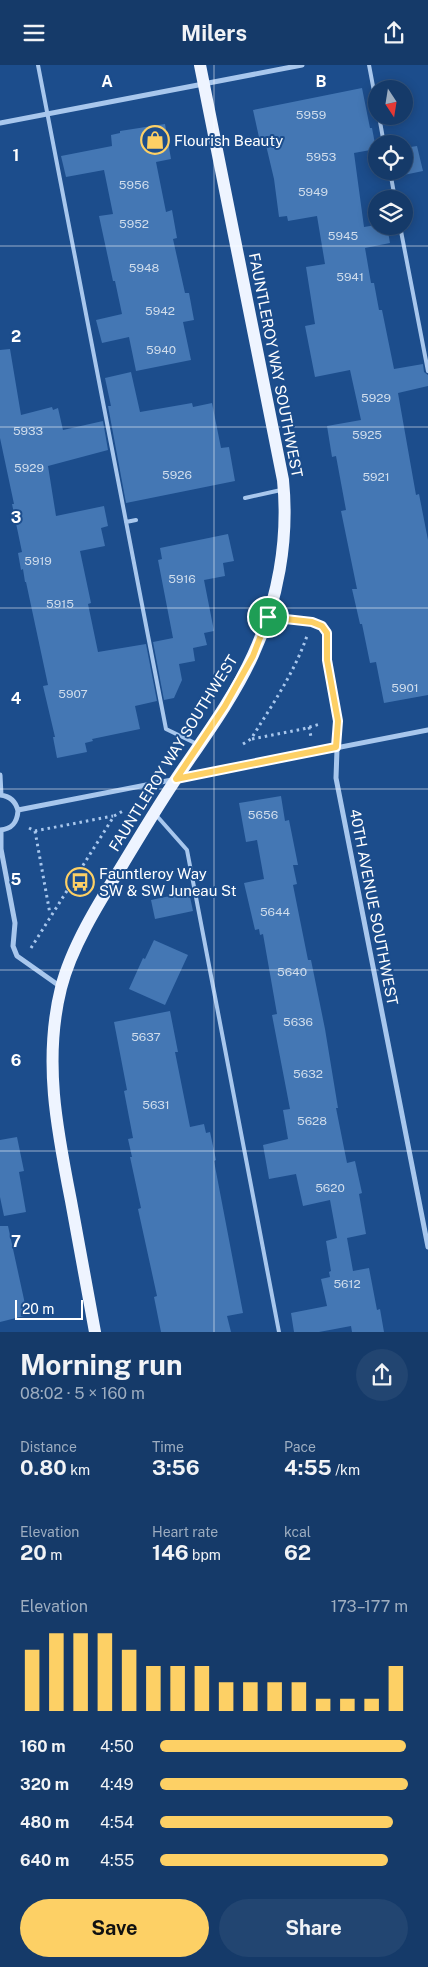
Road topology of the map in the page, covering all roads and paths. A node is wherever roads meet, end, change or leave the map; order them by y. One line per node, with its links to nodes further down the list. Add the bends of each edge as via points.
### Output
1 (38, 65): 7 (lane)
2 (200, 65): 6 (main road, FAUNTLEROY WAY SOUTHWEST)
3 (302, 65): 6 (street)
4 (369, 65): 5 (lane)
5 (372, 80)
6 (204, 84): 7 (street); 11 (main road, FAUNTLEROY WAY SOUTHWEST)
7 (47, 113): 8 (street); 14 (lane)
8 (0, 123)
9 (402, 235): 10 (lane)
10 (428, 371)
11 (284, 490): 12 (lane); 15 (main road, FAUNTLEROY WAY SOUTHWEST, via 285,529 279,575)
12 (245, 498)
13 (136, 520): 14 (lane)
14 (126, 522): 23 (lane, via 166,729)
15 (268, 617): 23 (main road, FAUNTLEROY WAY SOUTHWEST, via 253,656); 24 (street, 40TH AVENUE SOUTHWEST, via 312,622 322,626 327,633 327,660 338,721)
16 (307, 638): 21 (path, via 297,663)
17 (320, 724): 18 (path)
18 (309, 727): 20 (path); 21 (path)
19 (428, 731): 24 (street)
20 (311, 737)
21 (251, 739): 22 (path)
22 (244, 744)
23 (200, 745): 26 (main road, FAUNTLEROY WAY SOUTHWEST)
24 (336, 747): 26 (street); 38 (street, 40TH AVENUE SOUTHWEST, via 336,778)
25 (0, 775): 27 (street)
26 (176, 779): 28 (street); 30 (main road, FAUNTLEROY WAY SOUTHWEST)
27 (1, 795): 28 (street, via 14,801)
28 (18, 810): 33 (street, via 15,823)
29 (123, 811): 31 (path)
30 (154, 813): 37 (main road, FAUNTLEROY WAY SOUTHWEST, via 95,909); 40 (lane, via 187,850)
31 (114, 816): 34 (path); 35 (path)
32 (29, 827): 34 (path)
33 (0, 830): 37 (street, via 15,923 13,947 17,956)
34 (35, 831): 35 (path)
35 (51, 915): 36 (path)
36 (31, 948)
37 (61, 987): 39 (main road, FAUNTLEROY WAY SOUTHWEST, via 52,1041 58,1137)
38 (428, 1247)
39 (96, 1332)
40 (279, 1332)

